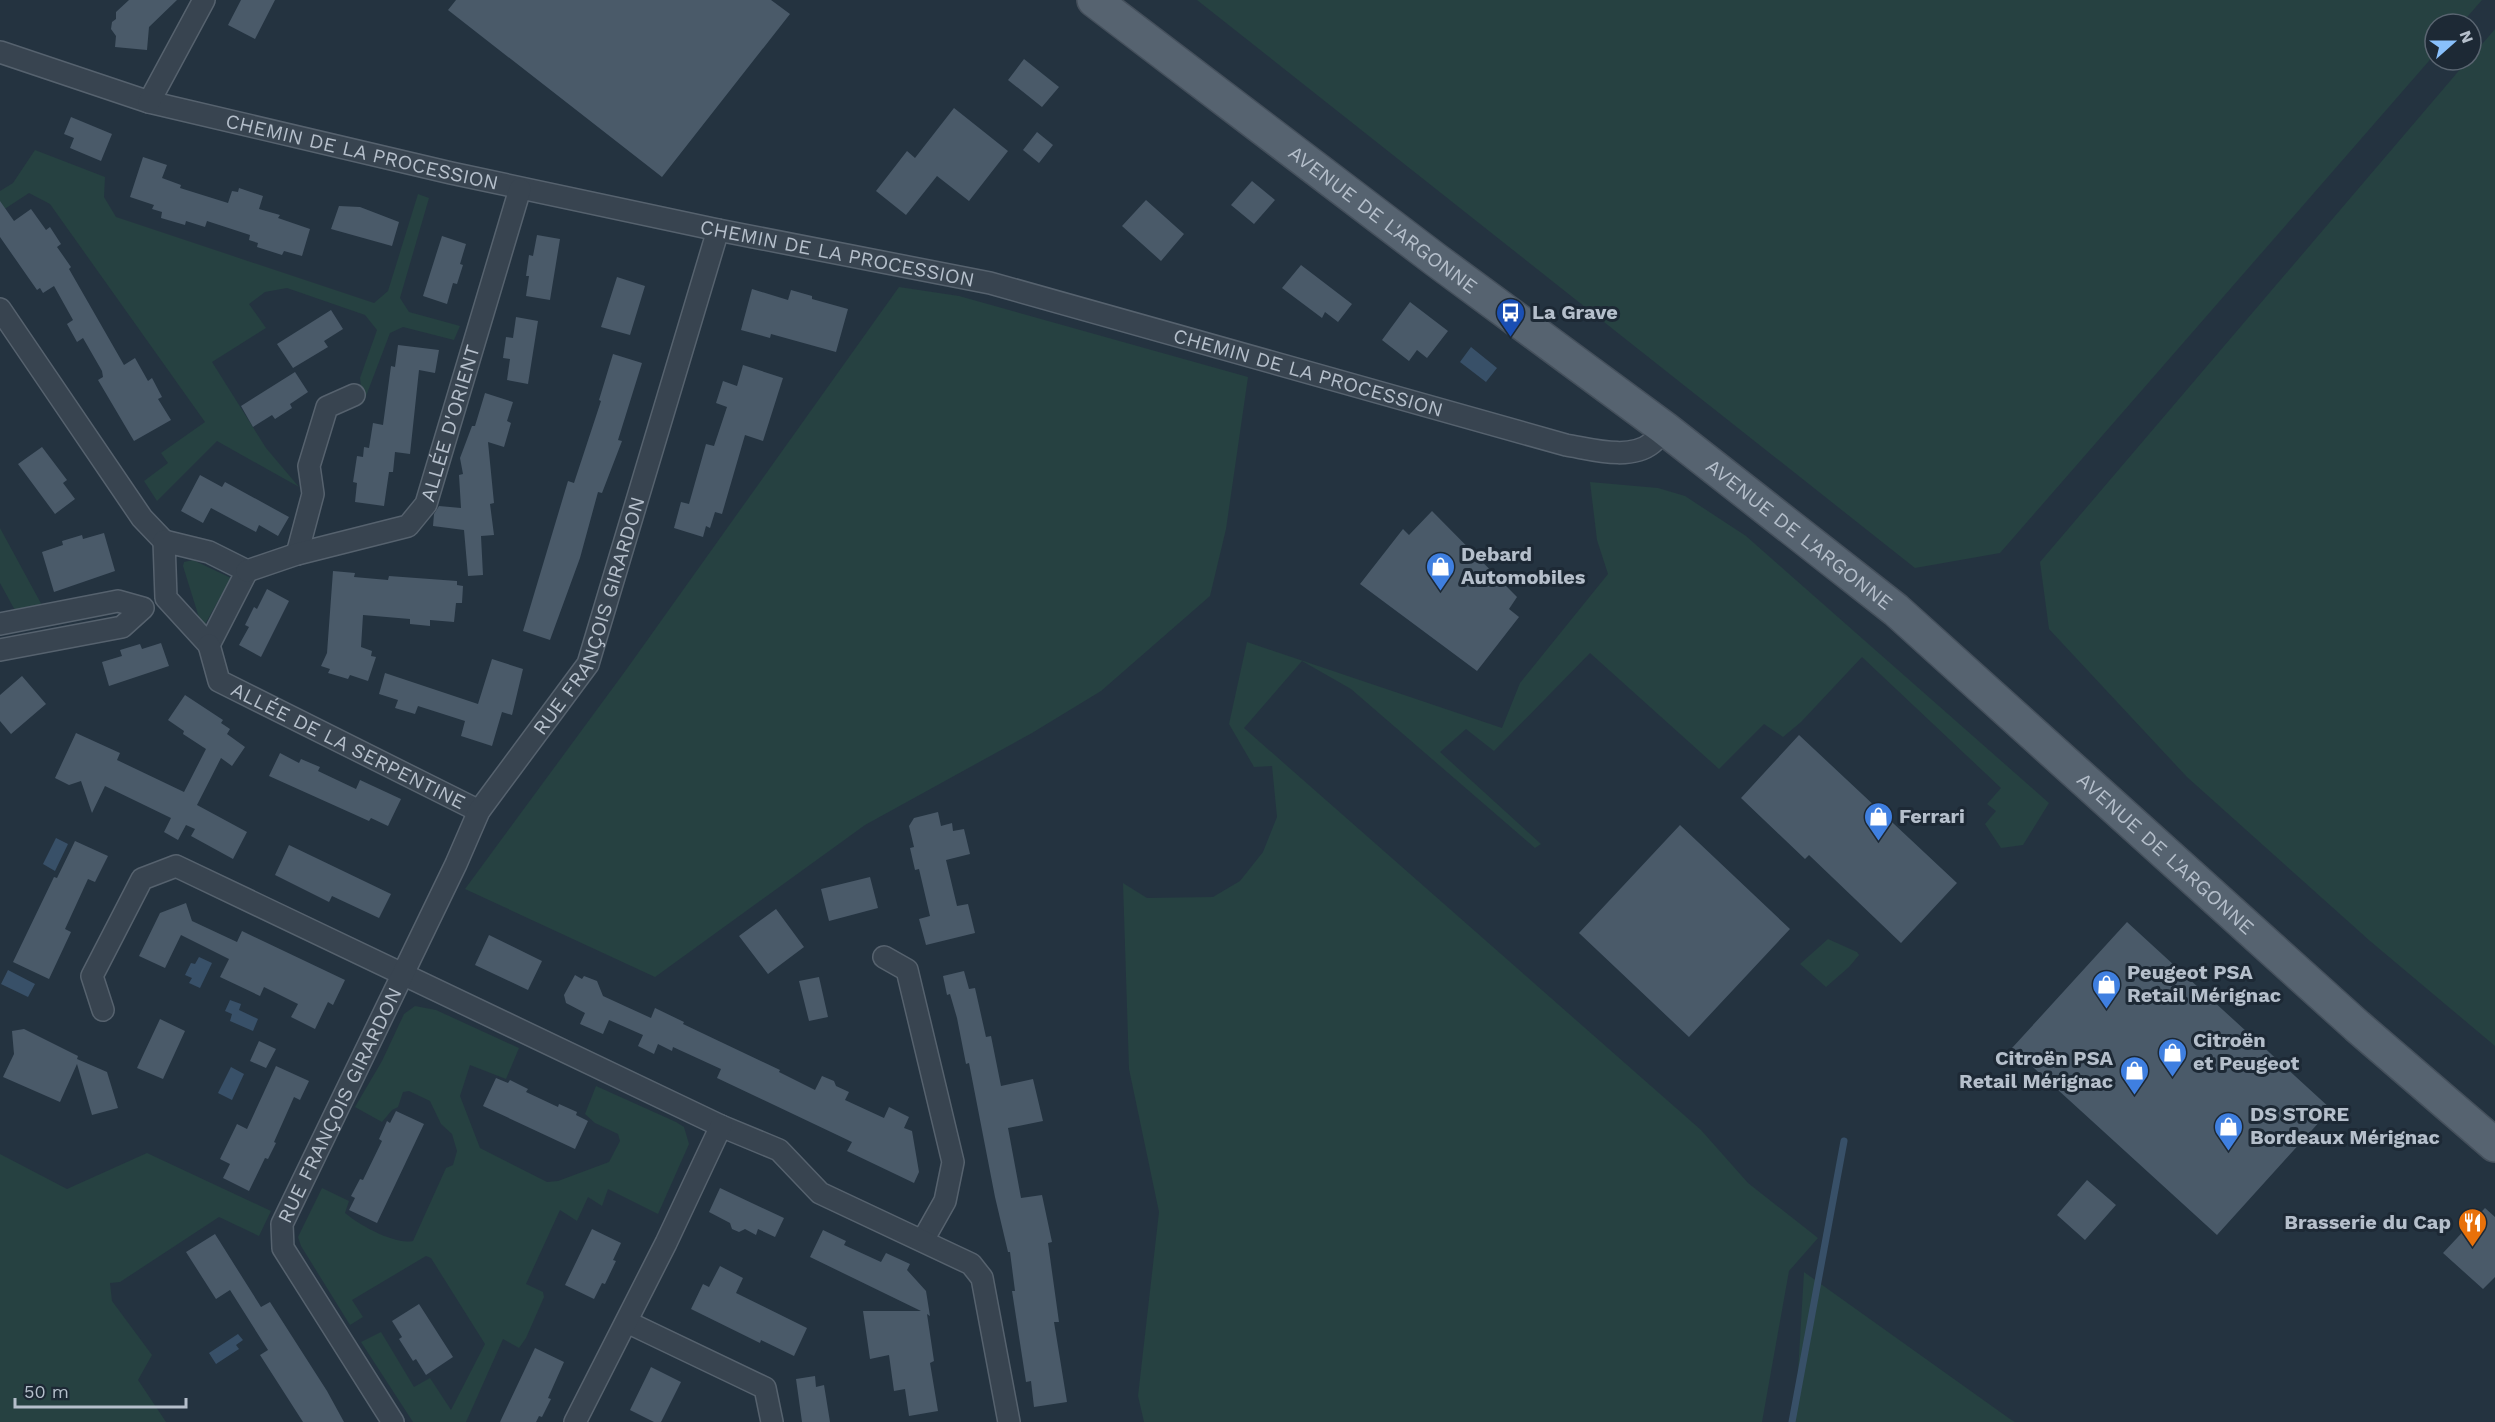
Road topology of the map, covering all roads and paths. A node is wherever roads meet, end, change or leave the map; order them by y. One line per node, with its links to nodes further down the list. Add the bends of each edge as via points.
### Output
1 (204, 0): 4 (street)
2 (1094, 0): 9 (main road, AVENUE DE L'ARGONNE)
3 (0, 52): 4 (street, CHEMIN DE LA PROCESSION)
4 (149, 102): 5 (street, CHEMIN DE LA PROCESSION)
5 (520, 189): 6 (street, CHEMIN DE LA PROCESSION); 11 (street, ALLÉE D'ORIENT, via 426,504 408,526)
6 (718, 230): 9 (street, CHEMIN DE LA PROCESSION, via 990,283 1566,445 1639,451 1653,443); 18 (street, RUE FRANÇOIS GIRARDON, via 588,664)
7 (0, 309): 10 (street, via 142,518)
8 (354, 395): 11 (street, via 327,407 309,466 313,494)
9 (1664, 428): 22 (main road, AVENUE DE L'ARGONNE, via 1896,610)
10 (164, 542): 12 (street, via 209,552); 13 (street)
11 (297, 554): 12 (street, ALLÉE D'ORIENT)
12 (247, 571): 16 (street)
13 (166, 598): 14 (street); 16 (street)
14 (143, 608): 15 (street, via 118,601); 17 (street, via 122,627)
15 (0, 624)
16 (209, 645): 18 (street, ALLÉE DE LA SERPENTINE, via 219,681)
17 (0, 650)
18 (479, 811): 20 (street, RUE FRANÇOIS GIRARDON)
19 (885, 957): 26 (street, via 907,970 953,1162 945,1201)
20 (402, 974): 21 (street, via 176,866 142,879 97,966 92,976); 23 (street, RUE FRANÇOIS GIRARDON); 28 (street, RUE FRANÇOIS GIRARDON, via 282,1224 283,1248)
21 (103, 1010)
22 (2463, 1118): 24 (main road, AVENUE DE L'ARGONNE); 25 (main road, AVENUE DE L'ARGONNE)
23 (721, 1126): 26 (street, RUE FRANÇOIS GIRARDON, via 779,1150 820,1193); 27 (street)
24 (2495, 1145)
25 (2495, 1151)
26 (923, 1240): 31 (street, RUE FRANÇOIS GIRARDON, via 970,1264 982,1278)
27 (627, 1322): 29 (street); 30 (street, via 765,1388)
28 (393, 1422)
29 (575, 1422)
30 (772, 1422)
31 (1009, 1422)

